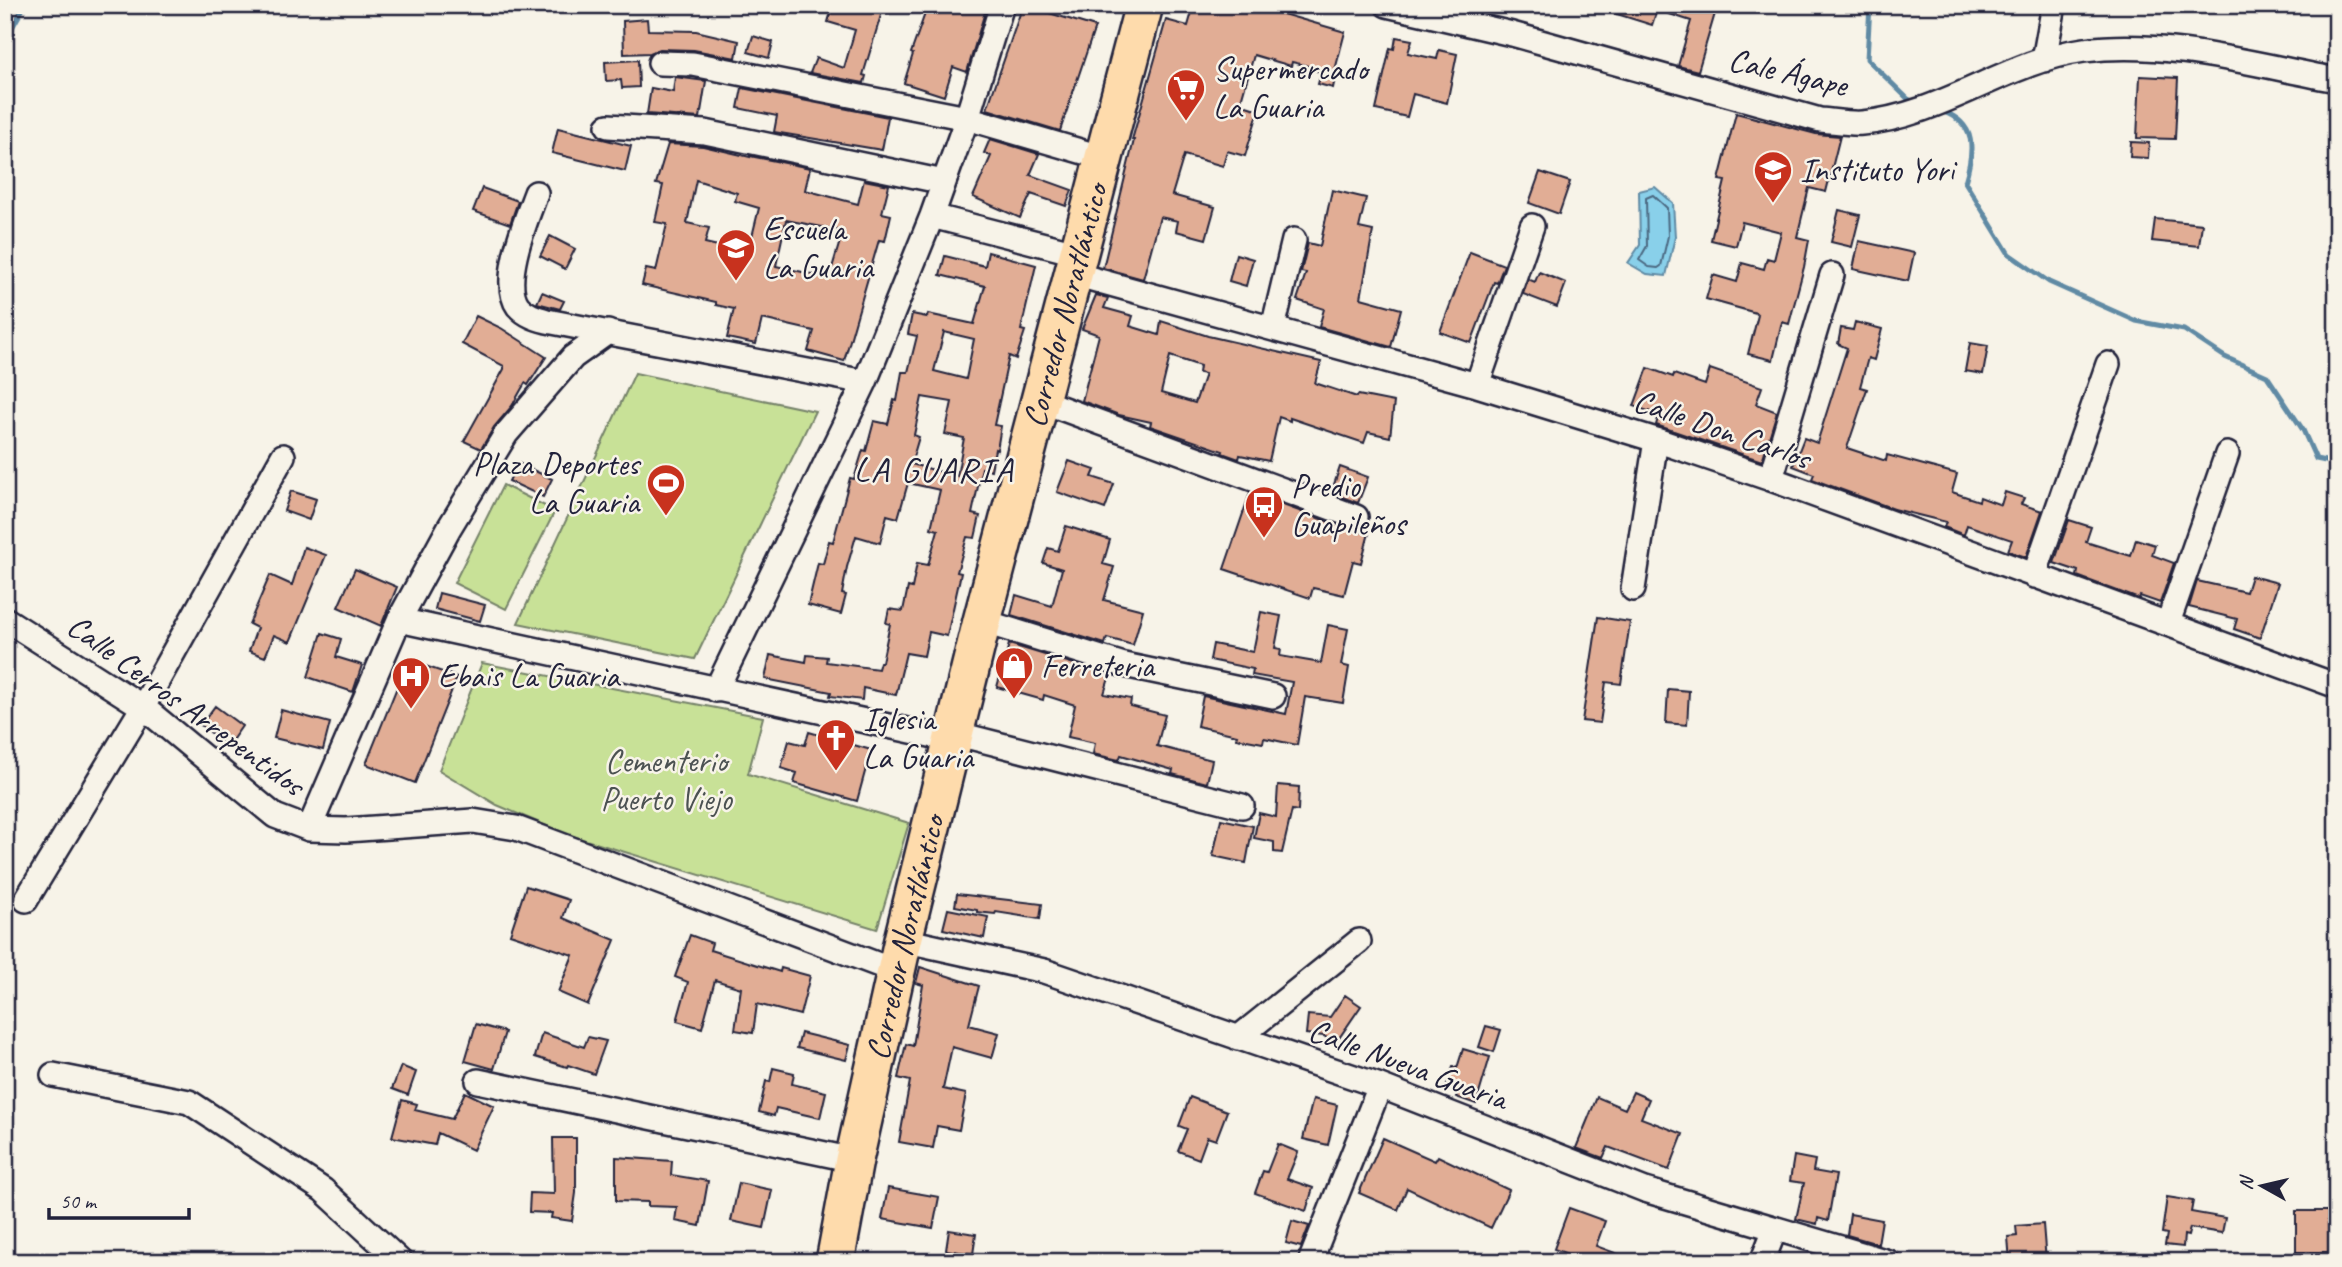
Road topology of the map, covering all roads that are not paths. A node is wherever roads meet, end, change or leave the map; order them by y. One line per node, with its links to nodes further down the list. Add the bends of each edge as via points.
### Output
1 (1002, 5): 8 (street)
2 (1387, 5): 5 (street, Cale Ágape, via 1525,38 1820,120 1861,123 1907,114)
3 (2054, 5): 5 (street)
4 (1141, 6): 10 (highway, Corredor Noratlántico)
5 (2044, 60): 7 (street, Cale Ágape, via 2083,50 2141,46)
6 (660, 63): 8 (street, via 693,64)
7 (2337, 80)
8 (967, 118): 10 (street); 11 (street)
9 (608, 126): 11 (street, via 705,132)
10 (1104, 158): 16 (highway, Corredor Noratlántico)
11 (944, 182): 13 (street)
12 (536, 193): 19 (street, via 512,272 512,295 530,316)
13 (932, 216): 16 (street, Calle Don Carlos); 21 (street)
14 (1532, 226): 22 (street)
15 (1294, 240): 18 (street)
16 (1077, 264): 18 (street, Calle Don Carlos); 23 (highway, Corredor Noratlántico)
17 (1832, 275): 27 (street)
18 (1273, 328): 22 (street, Calle Don Carlos)
19 (608, 332): 21 (street); 31 (street, via 573,358 506,434)
20 (2108, 364): 29 (street)
21 (865, 382): 36 (street)
22 (1477, 385): 24 (street, Calle Don Carlos)
23 (1039, 400): 28 (street); 32 (highway, Corredor Noratlántico)
24 (1656, 440): 27 (street, Calle Don Carlos); 30 (street)
25 (2227, 454): 33 (street)
26 (284, 456): 38 (street)
27 (1771, 479): 29 (street, Calle Don Carlos)
28 (1356, 517)
29 (2034, 576): 33 (street, Calle Don Carlos)
30 (1633, 589)
31 (399, 620): 36 (street); 41 (street)
32 (982, 621): 37 (street, via 1124,665); 39 (highway, Corredor Noratlántico)
33 (2168, 623): 35 (street, Calle Don Carlos)
34 (7, 625): 38 (street, Calle Cerros Arrepentidos)
35 (2337, 686)
36 (716, 690): 39 (street)
37 (1273, 696)
38 (143, 707): 41 (street, Calle Cerros Arrepentidos, via 275,816); 42 (street)
39 (953, 737): 40 (street); 44 (highway, Corredor Noratlántico)
40 (1242, 806)
41 (309, 829): 44 (street, Calle Cerros Arrepentidos, via 473,821 516,828)
42 (26, 900)
43 (1359, 941): 45 (street)
44 (899, 955): 45 (street, Calle Nueva Guaria, via 1044,971); 49 (highway, Corredor Noratlántico)
45 (1238, 1038): 48 (street, Calle Nueva Guaria)
46 (53, 1075): 51 (street, via 189,1102 323,1189)
47 (478, 1081): 49 (street)
48 (1380, 1086): 50 (street, Calle Nueva Guaria, via 1645,1190); 53 (street)
49 (854, 1160): 52 (highway, Corredor Noratlántico)
50 (1775, 1228): 54 (street); 55 (street, Calle Nueva Guaria)
51 (401, 1262)
52 (835, 1262)
53 (1310, 1262)
54 (1762, 1262)
55 (1888, 1262)

